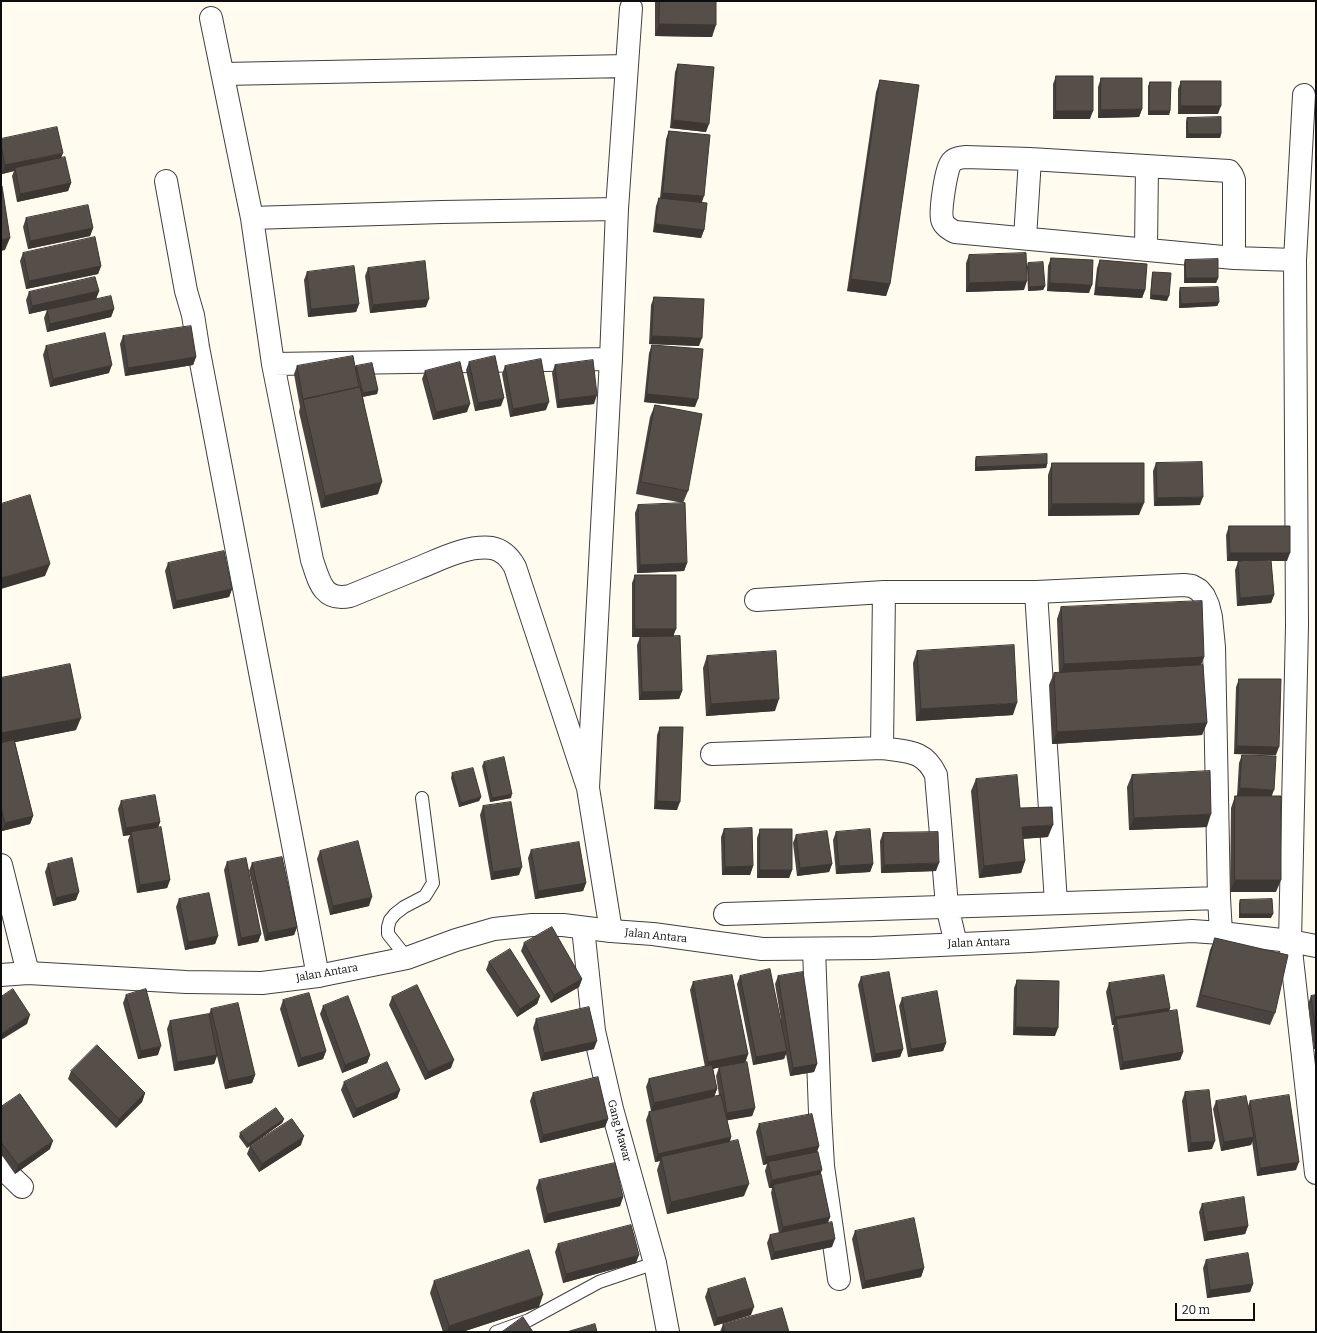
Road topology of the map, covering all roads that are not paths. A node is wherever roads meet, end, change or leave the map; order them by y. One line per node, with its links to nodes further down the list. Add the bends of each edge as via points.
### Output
1 (630, 8): 3 (street)
2 (211, 18): 4 (street)
3 (627, 66): 4 (street); 9 (street)
4 (222, 74): 10 (street)
5 (1304, 95): 14 (street)
6 (1030, 159): 7 (street); 11 (street); 11 (street, via 956,158 951,162 946,174 941,220 954,232)
7 (1147, 166): 12 (street); 13 (street, via 1228,171 1232,175)
8 (166, 181): 39 (street)
9 (617, 209): 10 (street); 15 (street)
10 (252, 218): 16 (street)
11 (1025, 238): 12 (street)
12 (1146, 249): 13 (street)
13 (1234, 258): 14 (street)
14 (1295, 260): 32 (street, via 1298,626)
15 (611, 359): 16 (street); 22 (street)
16 (274, 364): 22 (street, via 312,560 321,585 327,592 341,598 459,552 493,548 503,552 515,567)
17 (884, 592): 18 (street); 19 (street); 20 (street)
18 (1036, 592): 25 (street, via 1184,585 1192,586 1204,596 1211,617 1214,647); 26 (street)
19 (756, 600)
20 (882, 748): 21 (street); 27 (street, via 912,752 923,757 930,763 936,775)
21 (712, 754)
22 (588, 788): 30 (street)
23 (422, 798): 36 (lane, via 433,883 425,896 395,914 388,927 388,934)
24 (1, 865): 37 (street)
25 (1219, 898): 26 (street); 31 (street)
26 (1056, 903): 27 (street)
27 (947, 906): 28 (street); 33 (street)
28 (725, 914)
29 (583, 928): 30 (street, Jalan Antara); 36 (street, Jalan Antara, via 532,924 494,929); 43 (street, Gang Mawar, via 594,1031 612,1109)
30 (611, 931): 35 (street, Jalan Antara, via 762,949)
31 (1221, 933): 32 (street, Jalan Antara); 33 (street, Jalan Antara, via 1192,931)
32 (1290, 941): 34 (street, Jalan Antara); 41 (street)
33 (956, 944): 35 (street, Jalan Antara)
34 (1316, 946)
35 (814, 949): 44 (street, via 823,1166)
36 (407, 958): 39 (street, Jalan Antara)
37 (28, 973): 38 (street, Jalan Antara); 39 (street, Jalan Antara, via 246,983)
38 (1, 975)
39 (318, 976)
40 (1, 1167): 42 (street)
41 (1316, 1173)
42 (22, 1187)
43 (655, 1263): 45 (lane, via 599,1282 529,1320); 46 (street, Gang Mawar)
44 (839, 1279)
45 (496, 1332)
46 (668, 1332)

